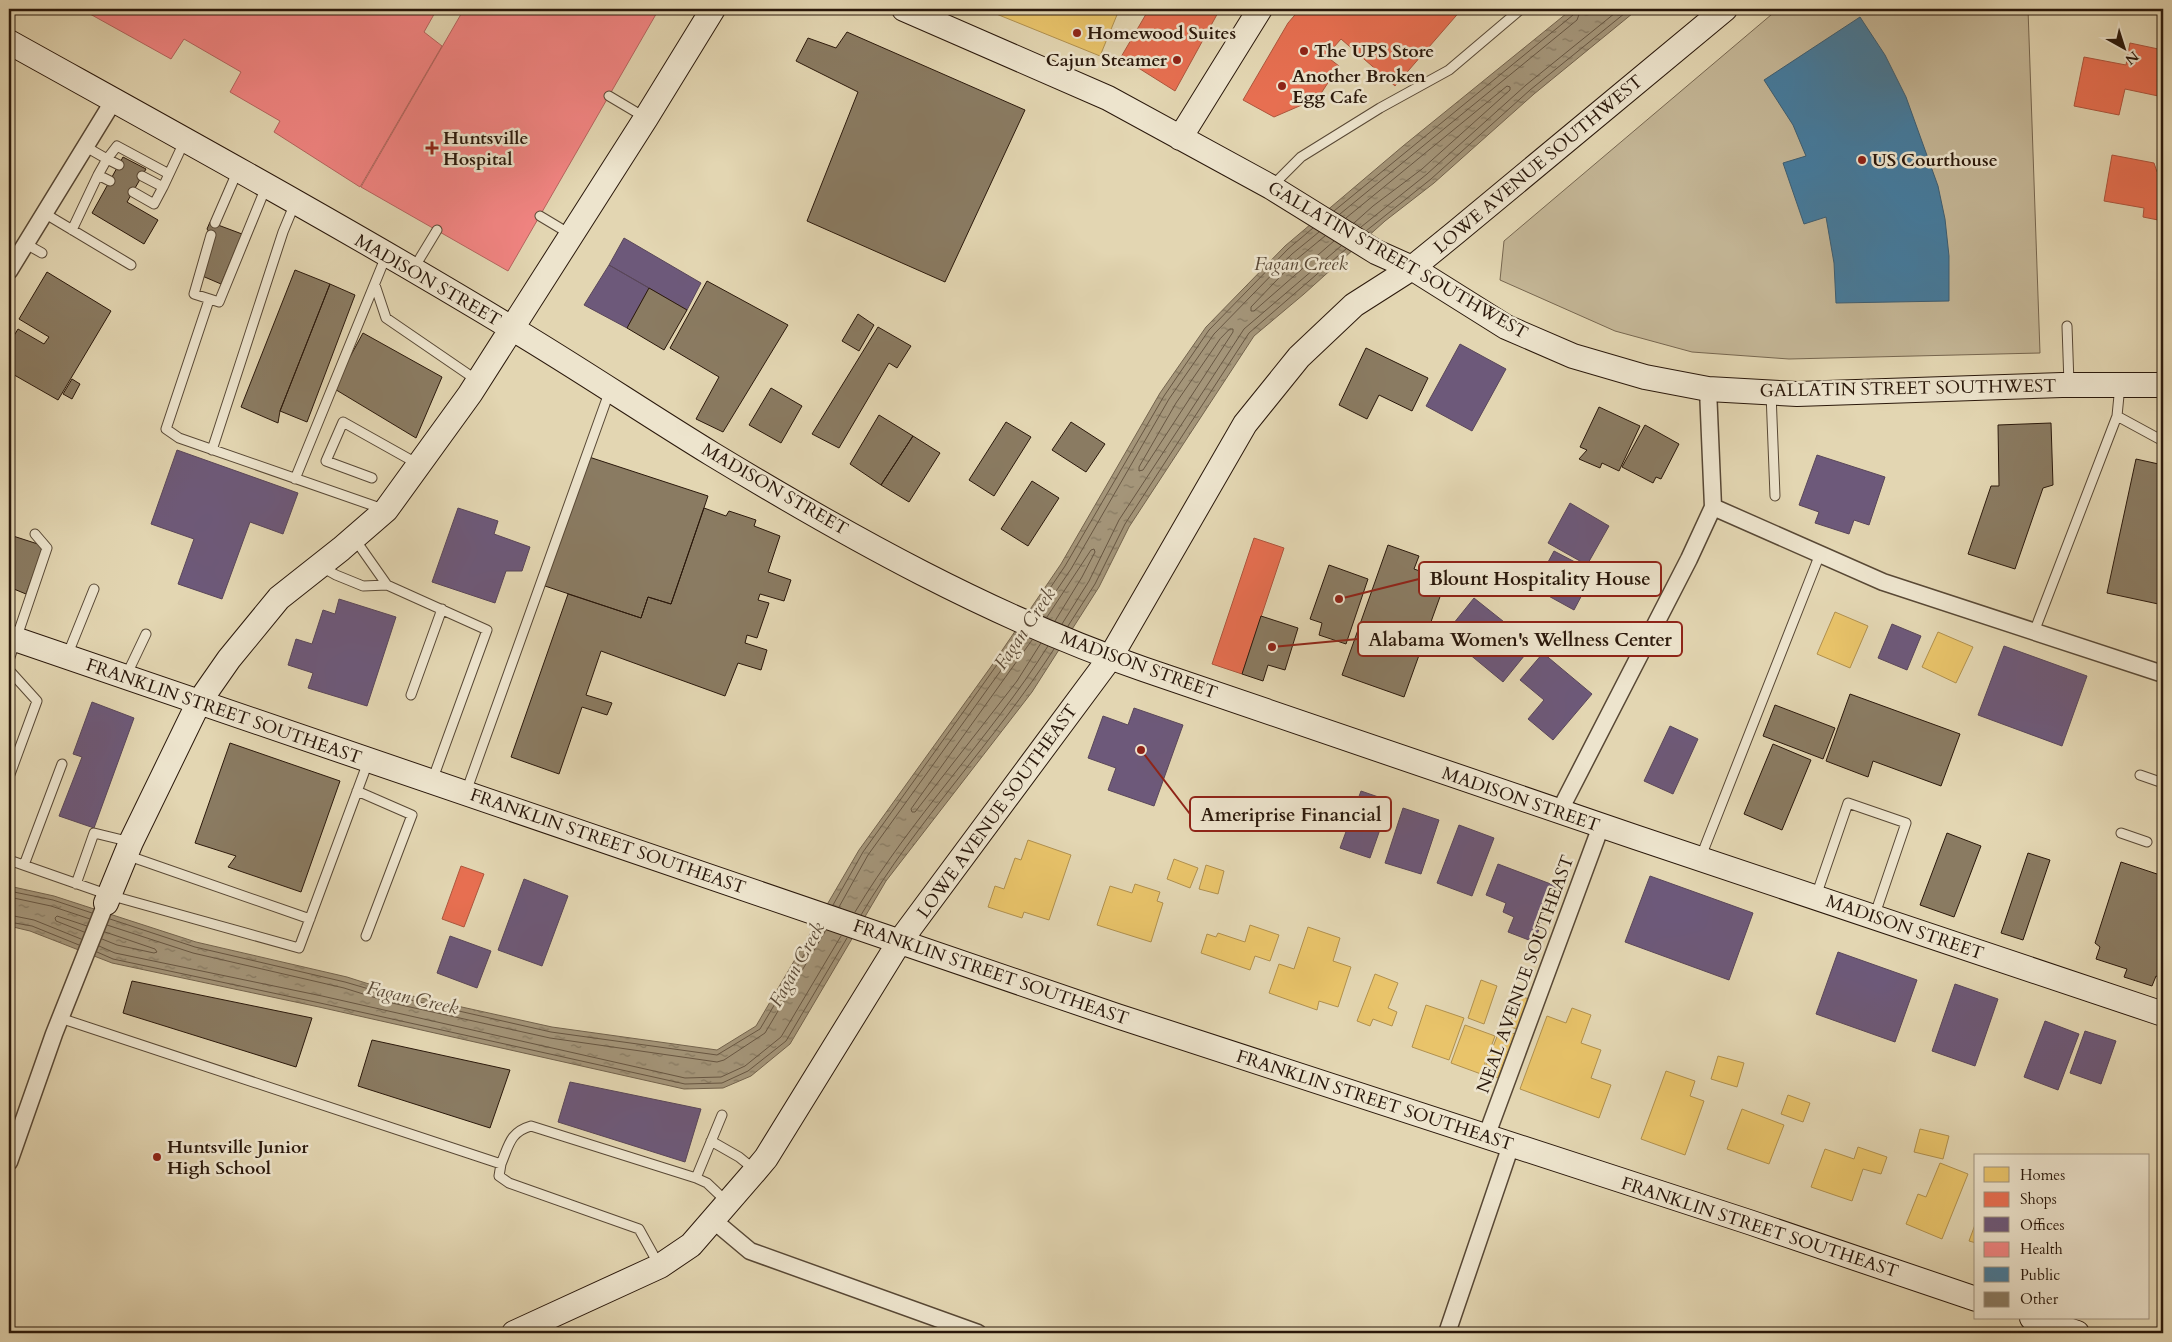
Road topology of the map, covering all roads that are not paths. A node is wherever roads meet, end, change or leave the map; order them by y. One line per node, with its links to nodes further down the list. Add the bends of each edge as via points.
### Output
1 (713, 9): 9 (street)
2 (904, 9): 10 (street, GALLATIN STREET SOUTHWEST, via 1108,98)
3 (1260, 9): 10 (street)
4 (1521, 9): 22 (lane, via 1449,70 1301,157)
5 (1725, 9): 36 (street, LOWE AVENUE SOUTHWEST)
6 (9, 42): 8 (street, MADISON STREET)
7 (609, 96): 9 (lane)
8 (114, 100): 11 (street, MADISON STREET); 12 (street)
9 (646, 118): 31 (street)
10 (1180, 138): 22 (street, GALLATIN STREET SOUTHWEST)
11 (185, 140): 15 (street, MADISON STREET); 16 (lane)
12 (86, 147): 13 (lane); 25 (street)
13 (107, 159): 14 (lane); 16 (lane, via 117,146); 17 (lane)
14 (119, 165)
15 (238, 170): 21 (street, MADISON STREET); 27 (lane)
16 (169, 174): 20 (lane)
17 (98, 175): 19 (lane); 28 (lane)
18 (142, 176): 20 (lane)
19 (110, 181)
20 (163, 187): 23 (lane, via 154,204)
21 (266, 187): 24 (street, MADISON STREET); 40 (lane, via 219,302)
22 (1271, 187): 36 (street, GALLATIN STREET SOUTHWEST, via 1376,252)
23 (133, 192)
24 (295, 203): 34 (street, MADISON STREET); 52 (lane)
25 (44, 213): 28 (lane); 32 (street)
26 (540, 216): 31 (lane)
27 (215, 223)
28 (72, 230): 35 (lane)
29 (436, 230): 38 (lane)
30 (211, 235): 40 (lane, via 194,294)
31 (572, 235): 42 (street)
32 (26, 244): 33 (lane); 37 (street)
33 (42, 253)
34 (386, 256): 38 (street, MADISON STREET); 39 (lane)
35 (131, 264)
36 (1412, 268): 47 (street, GALLATIN STREET SOUTHWEST, via 1506,327 1573,356 1645,377); 70 (street, LOWE AVENUE SOUTHWEST, via 1354,305 1299,357 1245,424)
37 (9, 271)
38 (412, 271): 42 (street, MADISON STREET)
39 (375, 285): 43 (lane, via 386,318); 55 (lane)
40 (209, 300): 52 (lane, via 166,429 178,438)
41 (2067, 326): 45 (lane)
42 (513, 329): 43 (street); 48 (street, MADISON STREET)
43 (479, 381): 53 (street)
44 (2163, 384): 46 (street, GALLATIN STREET SOUTHWEST)
45 (2070, 385): 46 (street, GALLATIN STREET SOUTHWEST); 49 (street, GALLATIN STREET SOUTHWEST)
46 (2120, 385): 50 (lane)
47 (1708, 389): 49 (street, GALLATIN STREET SOUTHWEST); 57 (street)
48 (610, 390): 70 (street, MADISON STREET, via 714,455 907,564 1008,614); 83 (lane)
49 (1771, 392): 56 (lane)
50 (2117, 416): 51 (lane); 66 (lane)
51 (2163, 441)
52 (212, 450): 55 (lane)
53 (419, 464): 54 (lane, via 343,422 326,461); 58 (street)
54 (372, 478)
55 (296, 479): 58 (lane)
56 (1775, 496)
57 (1713, 507): 61 (street); 84 (street)
58 (386, 510): 60 (street)
59 (35, 534): 68 (lane, via 47,548)
60 (354, 538): 62 (street); 63 (lane)
61 (1820, 554): 66 (street, via 1883,582); 89 (lane)
62 (320, 566): 63 (lane, via 362,586); 75 (street, via 280,598 229,659)
63 (388, 584): 65 (lane)
64 (94, 589): 69 (lane)
65 (442, 609): 74 (lane); 80 (lane, via 487,630)
66 (2034, 632): 72 (street)
67 (146, 634): 73 (lane)
68 (11, 646): 69 (street, FRANKLIN STREET SOUTHEAST)
69 (66, 657): 73 (street, FRANKLIN STREET SOUTHEAST)
70 (1110, 658): 84 (street, MADISON STREET); 98 (street, LOWE AVENUE SOUTHEAST)
71 (9, 670): 79 (lane, via 37,701)
72 (2163, 674)
73 (125, 677): 75 (street, FRANKLIN STREET SOUTHEAST)
74 (411, 695)
75 (199, 702): 76 (street, FRANKLIN STREET SOUTHEAST); 88 (street)
76 (369, 760): 80 (street, FRANKLIN STREET SOUTHEAST); 82 (lane)
77 (62, 764): 91 (lane)
78 (2140, 775): 81 (lane)
79 (9, 776)
80 (432, 781): 83 (street, FRANKLIN STREET SOUTHEAST)
81 (2163, 783)
82 (357, 792): 96 (lane); 97 (lane, via 412,814)
83 (465, 793): 98 (street, FRANKLIN STREET SOUTHEAST)
84 (1559, 812): 85 (street, MADISON STREET)
85 (1601, 826): 89 (street, MADISON STREET); 102 (street, NEAL AVENUE SOUTHEAST)
86 (2121, 833): 87 (lane)
87 (2147, 842)
88 (128, 848): 92 (lane, via 94,833); 94 (street); 96 (lane)
89 (1700, 859): 93 (street, MADISON STREET)
90 (9, 860): 91 (lane)
91 (24, 865): 92 (lane)
92 (76, 884): 94 (lane)
93 (1816, 898): 95 (street, MADISON STREET); 95 (lane, via 1848,803 1906,823)
94 (108, 899): 96 (lane, via 299,948); 100 (street)
95 (1874, 918): 99 (street, MADISON STREET)
96 (310, 919)
97 (366, 936)
98 (900, 941): 102 (street, FRANKLIN STREET SOUTHEAST); 107 (street, LOWE AVENUE SOUTHEAST)
99 (2163, 1014)
100 (60, 1018): 105 (street); 106 (lane)
101 (722, 1115): 103 (lane)
102 (1486, 1137): 104 (street, FRANKLIN STREET SOUTHEAST)
103 (711, 1142): 107 (lane); 108 (lane)
104 (1511, 1145): 111 (street, FRANKLIN STREET SOUTHEAST); 115 (street)
105 (9, 1162)
106 (501, 1164): 108 (lane, via 512,1138 520,1129 531,1126); 110 (lane, via 499,1176 509,1183 639,1229)
107 (756, 1170): 109 (street, LOWE AVENUE SOUTHEAST)
108 (696, 1178): 109 (lane, via 707,1183)
109 (720, 1211): 110 (street, LOWE AVENUE SOUTHEAST, via 691,1245); 114 (street, via 750,1252)
110 (660, 1266): 113 (street, LOWE AVENUE SOUTHEAST)
111 (1974, 1298)
112 (2038, 1320): 116 (street)
113 (514, 1333)
114 (975, 1333)
115 (1447, 1333)
116 (2077, 1333)

